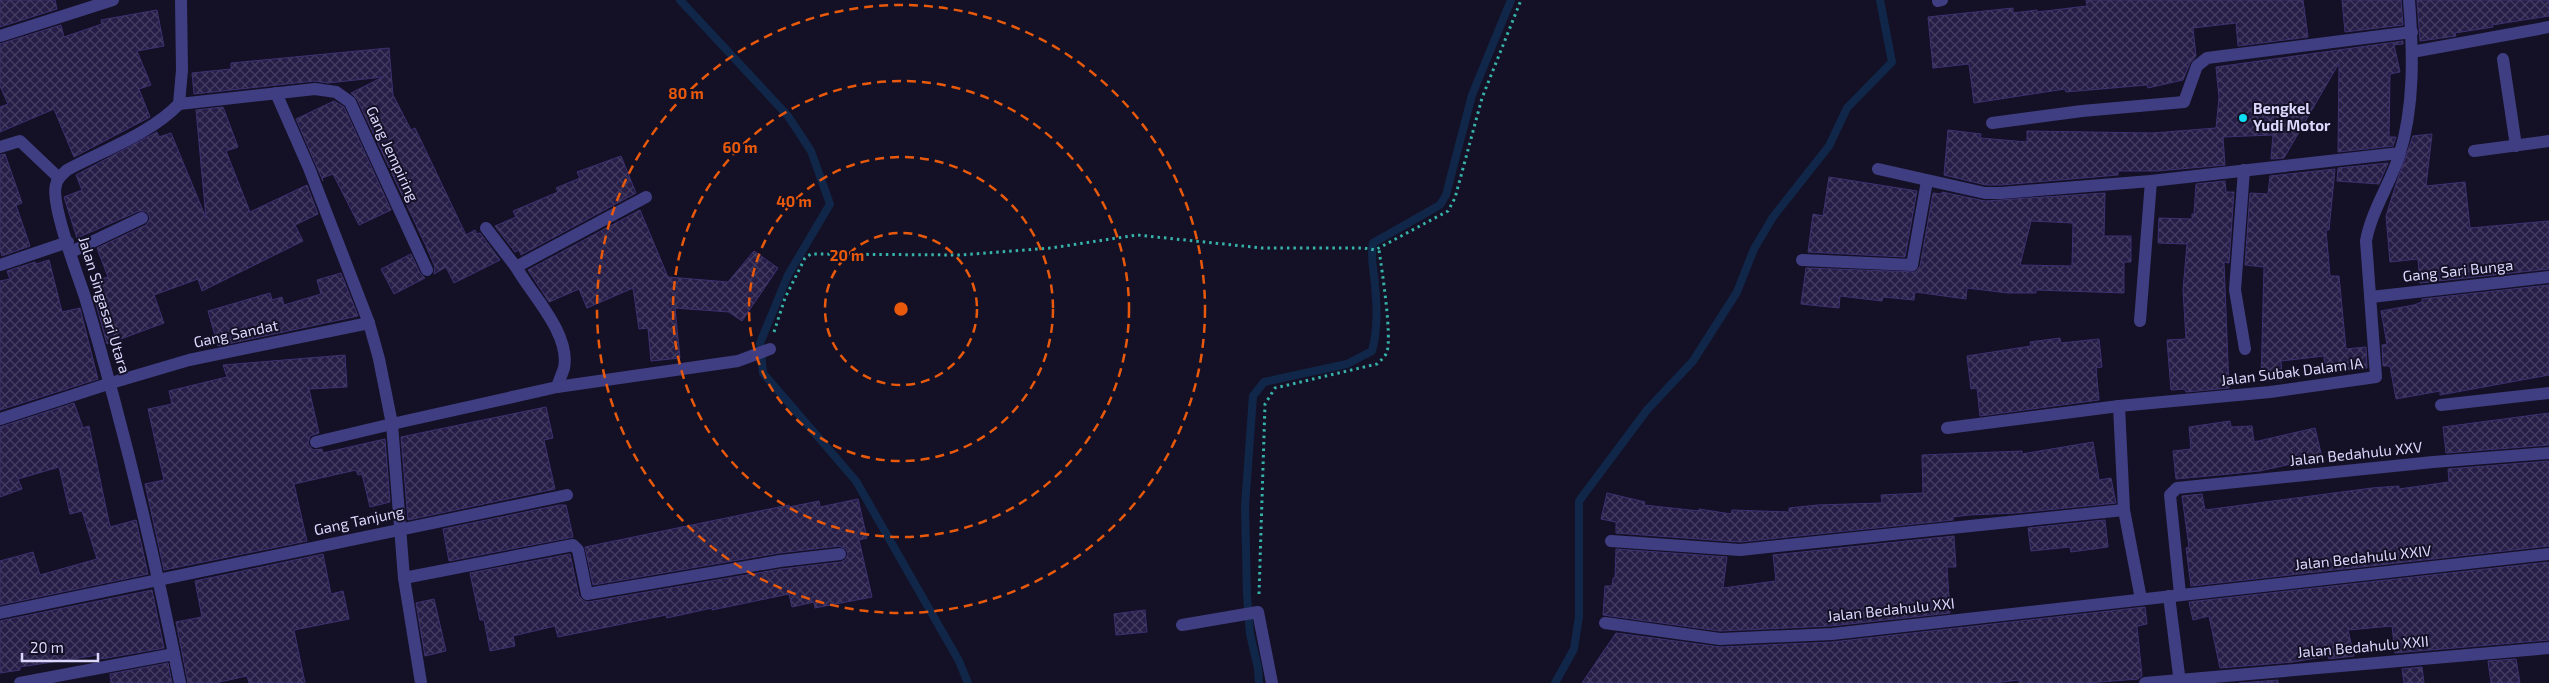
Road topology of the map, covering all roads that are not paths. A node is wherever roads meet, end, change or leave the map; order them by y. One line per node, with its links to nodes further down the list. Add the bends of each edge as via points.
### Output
1 (113, 0): 6 (street)
2 (181, 0): 10 (street)
3 (2409, 0): 5 (street, Jalan Subak Dalam IA)
4 (2549, 27): 7 (street)
5 (2412, 32): 7 (street, Jalan Subak Dalam IA); 11 (street, via 2207,58 2198,66 2184,102)
6 (0, 36)
7 (2412, 52): 16 (street, Jalan Subak Dalam IA, via 2410,110)
8 (2503, 59): 13 (street)
9 (276, 93): 10 (street, Gang Jempiring); 29 (street, Gang Jempiring, via 330,90 350,102); 33 (street)
10 (179, 104): 19 (street, via 167,116)
11 (1992, 123)
12 (2549, 141): 13 (street)
13 (2516, 146): 15 (street)
14 (0, 147): 19 (street, via 20,140)
15 (2474, 151)
16 (2400, 153): 18 (street); 31 (street, Jalan Subak Dalam IA, via 2368,231)
17 (1878, 169): 20 (street)
18 (2244, 170): 21 (street); 35 (street, via 2235,290)
19 (59, 178): 25 (street, Jalan Singasari Utara, via 55,193)
20 (1927, 181): 21 (street, via 1985,193); 26 (street, via 1912,266)
21 (2151, 181): 32 (street)
22 (646, 197): 28 (street)
23 (142, 218): 25 (street)
24 (486, 228): 28 (street)
25 (70, 247): 27 (street); 36 (street, Jalan Singasari Utara)
26 (1802, 260)
27 (0, 265)
28 (516, 267): 37 (street, via 541,303 560,339 564,367)
29 (426, 270)
30 (2549, 277): 31 (street, Gang Sari Bunga)
31 (2370, 297): 40 (street, Jalan Subak Dalam IA, via 2376,377 2270,392)
32 (2140, 321)
33 (370, 323): 36 (street, Gang Sandat, via 189,360); 42 (street)
34 (770, 349): 37 (street, via 738,360)
35 (2245, 349)
36 (111, 382): 41 (street, Gang Sandat); 53 (street, Jalan Singasari Utara)
37 (557, 387): 42 (street)
38 (2549, 393): 39 (street)
39 (2441, 405)
40 (2119, 406): 43 (street, Jalan Subak Dalam IA); 47 (street)
41 (0, 420)
42 (392, 424): 44 (street); 48 (street)
43 (1948, 428)
44 (316, 442)
45 (2549, 453): 54 (street, Jalan Bedahulu XXV, via 2177,488 2170,495)
46 (567, 495): 48 (street, Gang Tanjung)
47 (2124, 510): 49 (street, via 1740,550); 55 (street)
48 (400, 528): 52 (street); 53 (street, Gang Tanjung)
49 (1611, 540)
50 (840, 554): 52 (street, via 587,594 578,550 573,545)
51 (2549, 554): 54 (street, Jalan Bedahulu XXIV)
52 (404, 578): 64 (street)
53 (157, 579): 56 (street, Gang Tanjung); 60 (street, Jalan Singasari Utara)
54 (2174, 595): 55 (street, Jalan Bedahulu XXI); 61 (street)
55 (2141, 599): 57 (street, Jalan Bedahulu XXI, via 1832,634 1720,639)
56 (0, 613)
57 (1605, 622)
58 (1182, 625): 65 (street, via 1256,612)
59 (2549, 648): 61 (street, Jalan Bedahulu XXII)
60 (174, 654): 62 (street); 63 (street, Jalan Singasari Utara)
61 (2179, 681): 66 (street, Jalan Bedahulu XXII)
62 (20, 683)
63 (180, 683)
64 (421, 683)
65 (1272, 683)
66 (2145, 683)

